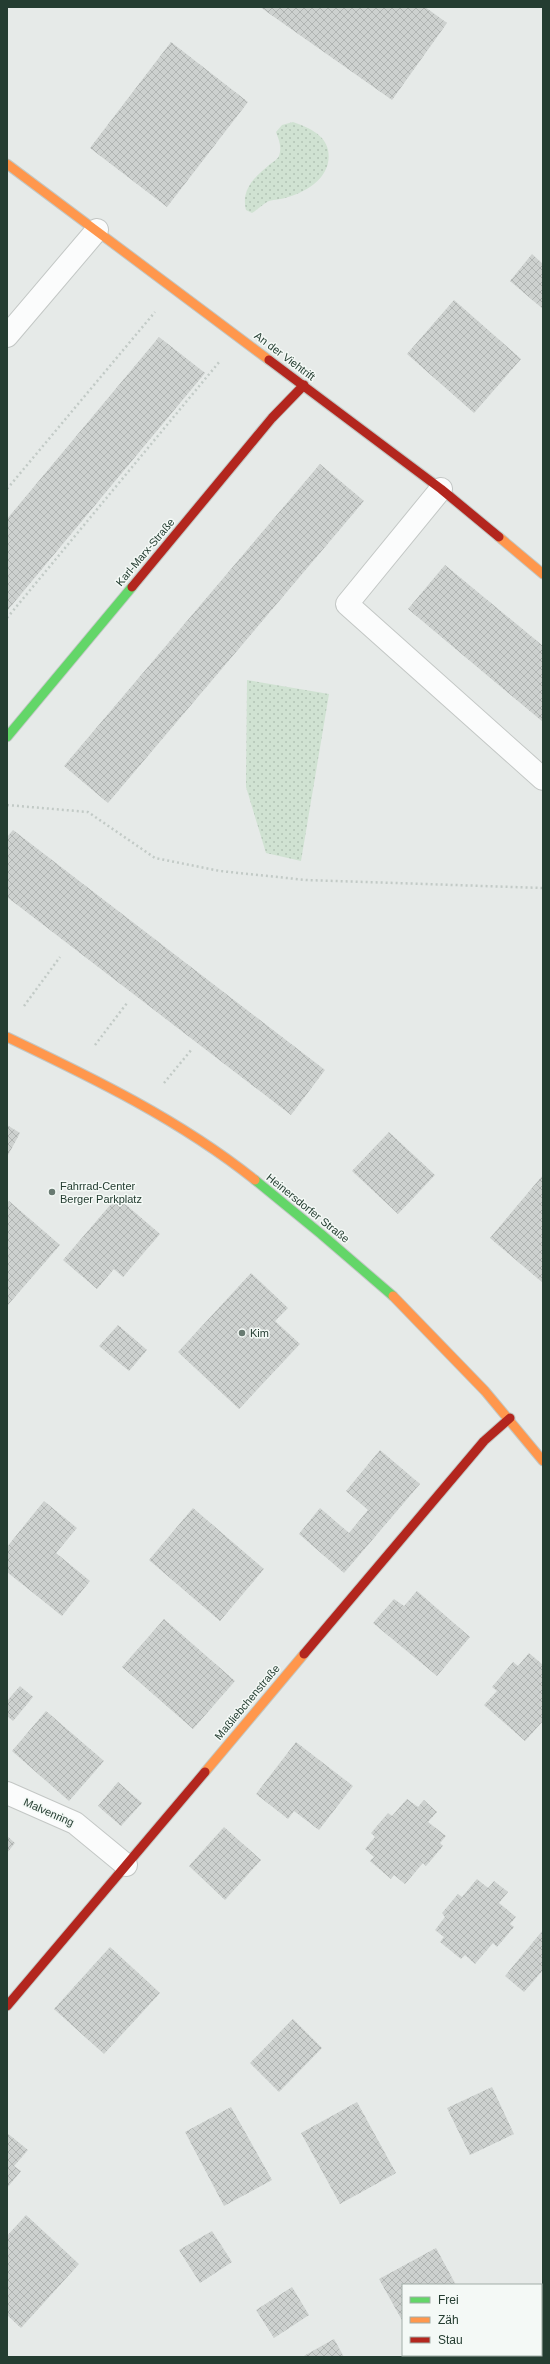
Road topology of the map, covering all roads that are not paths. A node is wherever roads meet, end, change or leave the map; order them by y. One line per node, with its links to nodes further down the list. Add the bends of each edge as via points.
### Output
1 (7, 164): 2 (street, An der Viehtrift)
2 (97, 230): 3 (street); 4 (street, An der Viehtrift)
3 (7, 336)
4 (304, 385): 5 (street, An der Viehtrift); 7 (street, Karl-Marx-Straße, via 272,418)
5 (441, 489): 6 (street, An der Viehtrift); 8 (street, via 347,604)
6 (543, 574)
7 (7, 737)
8 (543, 779)
9 (7, 1038): 10 (street, Heinersdorfer Straße, via 91,1078 174,1124 223,1155 328,1238 403,1306)
10 (510, 1418): 11 (street, Heinersdorfer Straße); 13 (street, Maßliebchenstraße, via 484,1441)
11 (543, 1461)
12 (7, 1794): 13 (street, Malvenring, via 75,1823)
13 (126, 1865): 14 (street, Maßliebchenstraße)
14 (7, 2006)

